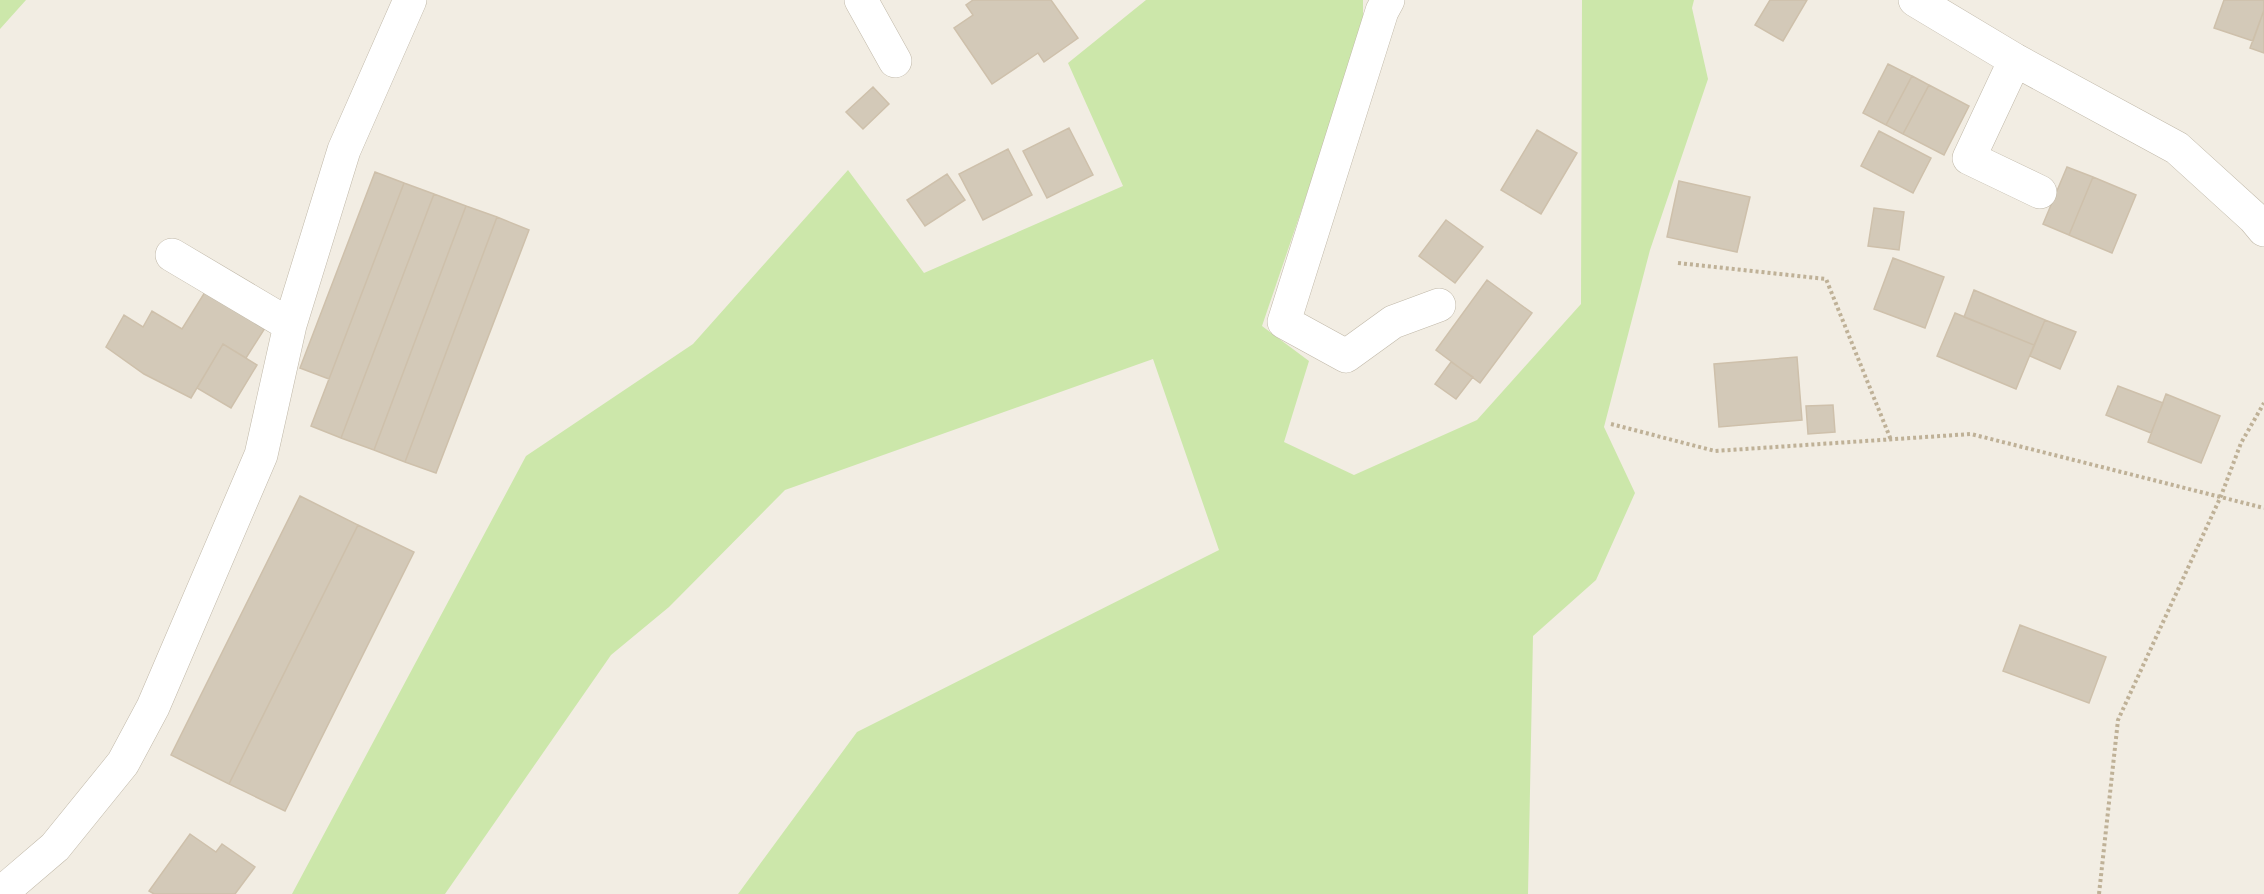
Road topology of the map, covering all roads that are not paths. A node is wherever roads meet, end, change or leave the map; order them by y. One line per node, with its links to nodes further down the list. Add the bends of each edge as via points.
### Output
1 (410, 0): 11 (street, via 344,150)
2 (861, 0): 6 (street)
3 (1388, 0): 10 (street, via 1284,322 1346,356 1393,322)
4 (1915, 0): 5 (street)
5 (2015, 60): 7 (street, via 1968,158); 8 (street, via 2177,148)
6 (895, 61)
7 (2040, 192)
8 (2264, 230)
9 (172, 255): 11 (street)
10 (1439, 305)
11 (290, 325): 12 (street, via 261,455 153,707 123,763 55,847)
12 (0, 894)

